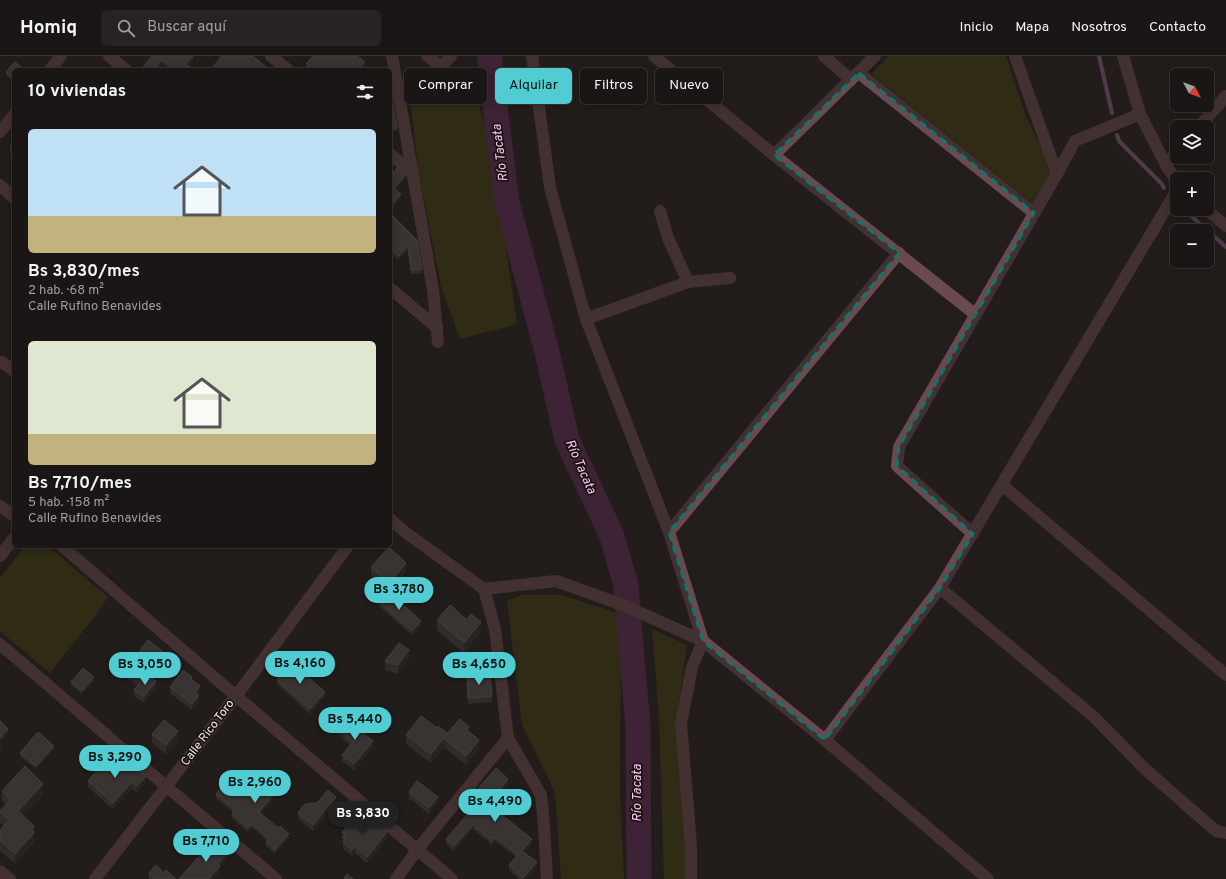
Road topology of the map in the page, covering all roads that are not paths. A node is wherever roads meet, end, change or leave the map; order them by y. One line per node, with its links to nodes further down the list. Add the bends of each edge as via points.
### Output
1 (61, 56): 13 (street)
2 (109, 56): 14 (street)
3 (272, 56): 15 (street)
4 (392, 56): 27 (street)
5 (427, 56): 6 (street, via 439,65 446,63)
6 (450, 56)
7 (532, 56): 41 (street, via 550,187)
8 (654, 56): 22 (street)
9 (824, 56): 16 (street)
10 (875, 56): 16 (street)
11 (1015, 56): 28 (street)
12 (1123, 56): 18 (street)
13 (52, 68)
14 (124, 68)
15 (286, 68)
16 (855, 76): 22 (street); 33 (street)
17 (1226, 96): 20 (street)
18 (1140, 114): 25 (street); 28 (street, via 1075,141)
19 (12, 117): 21 (street)
20 (1205, 120)
21 (0, 132)
22 (774, 155): 36 (street)
23 (392, 156): 27 (street)
24 (1170, 160): 25 (street)
25 (1166, 165): 26 (street)
26 (1171, 172)
27 (413, 173): 42 (street)
28 (1057, 174): 33 (street)
29 (0, 185): 30 (street)
30 (12, 196)
31 (1170, 202): 46 (street)
32 (660, 211): 38 (street, via 668,238)
33 (1034, 213): 40 (street)
34 (1214, 216): 35 (street)
35 (1226, 226)
36 (899, 253): 40 (street); 50 (street)
37 (730, 278): 38 (street)
38 (688, 282): 41 (street)
39 (392, 290): 42 (street)
40 (976, 315): 51 (street, via 899,446 897,466)
41 (586, 319): 50 (street)
42 (437, 328): 43 (street)
43 (438, 342)
44 (2, 362): 45 (street)
45 (12, 370)
46 (1002, 485): 51 (street); 60 (street)
47 (0, 506): 48 (street)
48 (12, 515)
49 (392, 522): 57 (street)
50 (668, 532): 58 (street)
51 (973, 534): 56 (street)
52 (12, 541): 55 (street)
53 (64, 548): 61 (street)
54 (347, 548): 61 (street, Calle Rico Toro)
55 (0, 556)
56 (940, 588): 63 (street); 65 (street, via 1094,716 1145,769 1216,831)
57 (484, 589): 58 (street, via 556,581 623,605); 62 (street, via 496,629)
58 (703, 641): 63 (street); 74 (street, via 692,667 680,724 691,845)
59 (0, 644): 64 (street)
60 (1226, 675)
61 (236, 696): 64 (street, Calle Rico Toro); 66 (street)
62 (508, 738): 66 (street); 73 (street, via 541,795)
63 (826, 740): 75 (street)
64 (167, 787): 69 (street, Calle Rico Toro); 70 (street)
65 (1226, 833)
66 (417, 850): 71 (street); 72 (street)
67 (0, 871): 68 (street)
68 (10, 879)
69 (95, 879)
70 (276, 879)
71 (396, 879)
72 (452, 879)
73 (547, 879)
74 (691, 879)
75 (988, 879)

